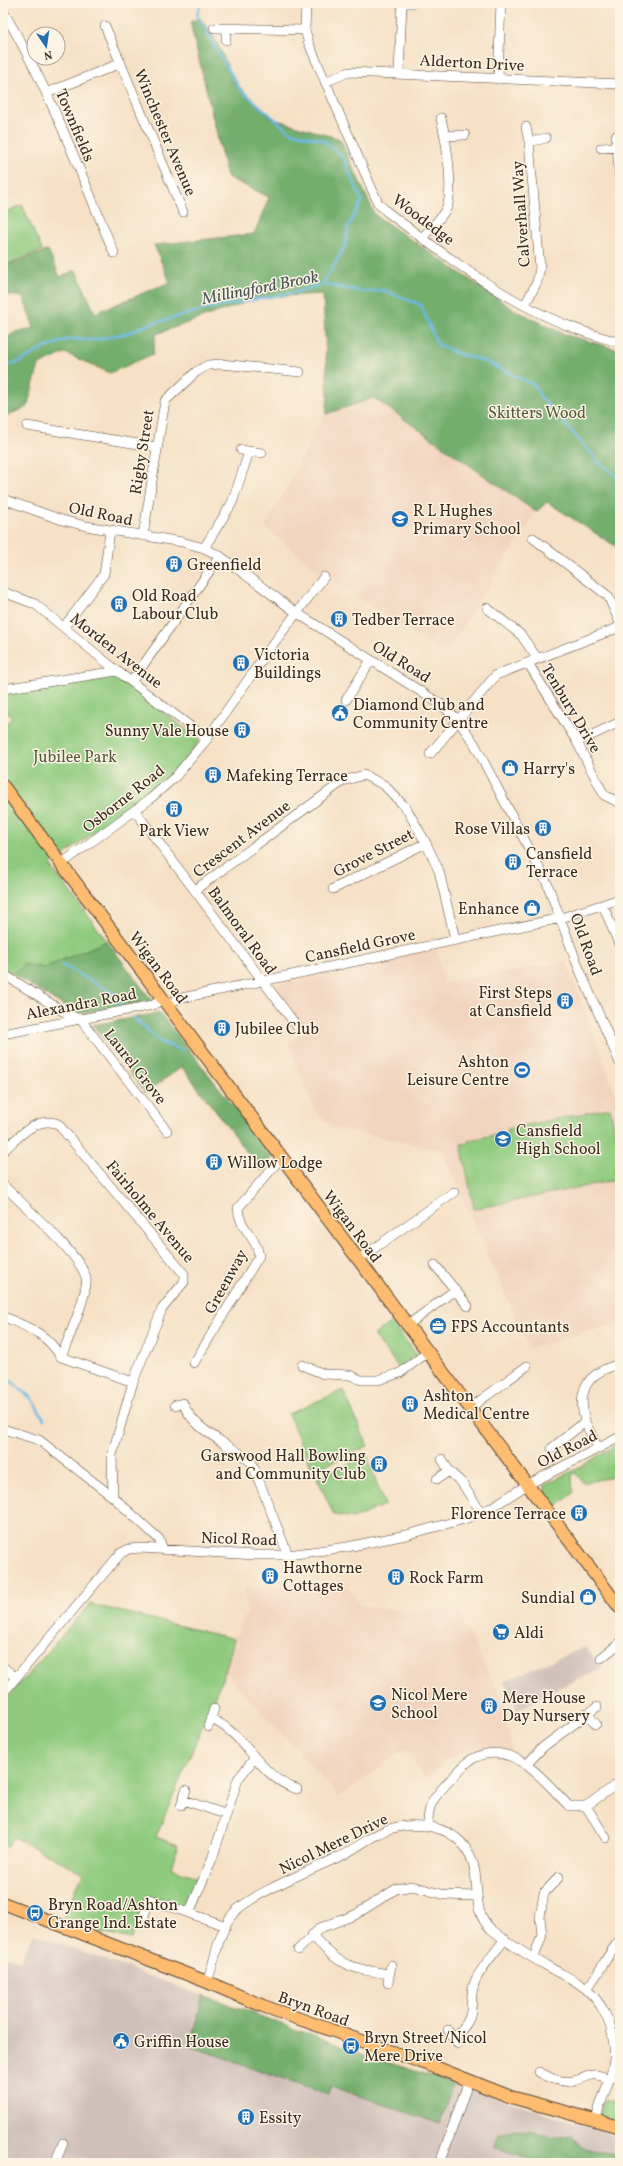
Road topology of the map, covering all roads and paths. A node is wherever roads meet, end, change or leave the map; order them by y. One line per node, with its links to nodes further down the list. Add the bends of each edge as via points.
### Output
1 (306, 3): 10 (street, Woodedge)
2 (402, 3): 13 (street)
3 (406, 3): 4 (street)
4 (412, 3)
5 (501, 3): 14 (street)
6 (3, 11): 17 (street, Townfields, via 23,43)
7 (105, 26): 12 (street, Winchester Avenue)
8 (214, 28): 9 (street)
9 (226, 28): 10 (street); 11 (street)
10 (305, 30): 15 (street, Woodedge)
11 (226, 40)
12 (121, 63): 17 (street, Winchester Avenue); 28 (street, Winchester Avenue)
13 (399, 74): 14 (street, Alderton Drive); 15 (street, Alderton Drive, via 349,72)
14 (498, 79): 16 (street, Alderton Drive)
15 (325, 82): 29 (street, Woodedge, via 378,202)
16 (620, 84)
17 (47, 93): 30 (street, Townfields)
18 (441, 118): 21 (street)
19 (526, 127): 24 (street, Calverhall Way)
20 (465, 135): 21 (street)
21 (445, 136): 29 (street, via 450,191 447,207)
22 (616, 136): 25 (street)
23 (546, 138): 24 (street, Calverhall Way)
24 (530, 142): 31 (street, Calverhall Way, via 540,268 537,282)
25 (617, 147): 26 (street); 27 (street)
26 (601, 148)
27 (620, 179)
28 (183, 212)
29 (422, 238): 31 (street, Woodedge)
30 (114, 253)
31 (524, 305): 32 (street, Woodedge, via 573,328)
32 (620, 343)
33 (300, 372): 35 (street, Rigby Street, via 208,364 165,401)
34 (27, 426): 35 (street)
35 (157, 446): 39 (street, Rigby Street)
36 (262, 453): 41 (street, via 245,451 232,503)
37 (3, 499): 38 (street, Old Road, via 62,520)
38 (110, 531): 39 (street, Old Road); 48 (street, via 104,574)
39 (143, 536): 41 (street, Old Road)
40 (533, 538): 47 (street, via 608,596)
41 (204, 548): 42 (street, Old Road)
42 (220, 556): 46 (street, Old Road); 54 (street)
43 (324, 577): 46 (street, Osborne Road)
44 (3, 592): 48 (street, Morden Avenue, via 35,604)
45 (487, 608): 50 (street, via 521,635)
46 (297, 613): 51 (street, Old Road); 59 (street, Osborne Road)
47 (620, 623)
48 (64, 627): 53 (street, Morden Avenue)
49 (620, 627): 50 (street)
50 (537, 658): 52 (street)
51 (371, 660): 56 (street); 57 (street, Old Road, via 431,697)
52 (528, 663): 57 (street, via 496,675); 60 (street, Tenbury Drive)
53 (117, 671): 54 (street, Morden Avenue); 55 (street)
54 (132, 681): 59 (street, Morden Avenue)
55 (3, 689)
56 (346, 700)
57 (458, 720): 61 (street); 71 (street, Old Road, via 493,777 547,883)
58 (620, 722): 60 (street)
59 (207, 739): 64 (street, Osborne Road, via 176,776)
60 (577, 742): 63 (street, Tenbury Drive, via 604,795)
61 (430, 754)
62 (3, 786): 66 (main road, Wigan Road)
63 (620, 803)
64 (135, 811): 66 (street, Osborne Road); 68 (street, Balmoral Road)
65 (426, 842): 67 (street, Grove Street); 68 (street, Crescent Avenue, via 406,808 384,785 364,775 343,781); 72 (street, Crescent Avenue, via 439,871)
66 (61, 864): 76 (main road, Wigan Road)
67 (333, 889)
68 (196, 890): 75 (street, Balmoral Road)
69 (620, 899): 70 (street, Cansfield Grove)
70 (603, 905): 71 (street, Cansfield Grove); 73 (street)
71 (561, 918): 72 (street, Cansfield Grove); 80 (street, Old Road, via 578,966)
72 (455, 939): 75 (street, Cansfield Grove)
73 (620, 947)
74 (3, 974): 77 (street, via 68,1015)
75 (262, 981): 76 (street, Cansfield Grove); 78 (street, Balmoral Road)
76 (166, 1002): 77 (street, Alexandra Road); 83 (main road, Wigan Road)
77 (81, 1020): 79 (street, Alexandra Road); 81 (street, Laurel Grove)
78 (299, 1029)
79 (3, 1034)
80 (620, 1063)
81 (167, 1131)
82 (3, 1152): 98 (street, Fairholme Avenue, via 26,1130 39,1123 58,1124 184,1274 184,1282 162,1309)
83 (282, 1157): 86 (main road, Wigan Road); 94 (street, Greenway, via 238,1208 238,1219 258,1244 259,1256)
84 (3, 1185): 93 (street, via 62,1244 78,1263 86,1279 82,1300)
85 (454, 1192): 86 (street)
86 (359, 1260): 91 (main road, Wigan Road)
87 (436, 1265): 88 (street)
88 (455, 1290): 89 (street); 91 (street)
89 (468, 1306)
90 (3, 1319): 93 (street, via 7,1318 52,1341)
91 (408, 1325): 92 (main road, Wigan Road)
92 (428, 1352): 96 (street, via 400,1373 378,1380 324,1374); 100 (main road, Wigan Road)
93 (61, 1357): 98 (street)
94 (194, 1363)
95 (620, 1364): 101 (street, via 592,1377 583,1388)
96 (302, 1366)
97 (527, 1366): 100 (street)
98 (133, 1382): 110 (street, Fairholme Avenue, via 112,1455)
99 (175, 1405): 113 (street, via 182,1403 198,1425 252,1463)
100 (470, 1408): 109 (main road, Wigan Road)
101 (585, 1422): 104 (street); 105 (street)
102 (3, 1429): 110 (street, via 39,1440)
103 (620, 1437): 105 (street, Old Road)
104 (552, 1448)
105 (598, 1449): 109 (street, Old Road)
106 (442, 1459): 107 (street)
107 (449, 1471): 108 (street); 111 (street, via 461,1482)
108 (437, 1479)
109 (527, 1485): 111 (street, Nicol Road, via 499,1504); 114 (main road, Wigan Road)
110 (113, 1497): 112 (street, via 159,1539)
111 (480, 1512): 113 (street, Nicol Road, via 406,1535)
112 (163, 1550): 113 (street, Nicol Road); 118 (street, Nicol Road, via 129,1549 121,1554)
113 (288, 1555)
114 (620, 1608)
115 (620, 1643): 116 (street)
116 (601, 1658)
117 (3, 1667): 118 (street)
118 (16, 1678): 119 (street, Nicol Road)
119 (3, 1693)
120 (597, 1706): 121 (street)
121 (586, 1713): 123 (street); 125 (street, via 543,1747)
122 (211, 1718): 124 (street, via 223,1724)
123 (596, 1724)
124 (254, 1758): 128 (street, via 280,1783); 130 (street, via 241,1773)
125 (527, 1764): 129 (street, via 569,1806); 131 (street, via 512,1756 491,1754 473,1758 435,1796 428,1817)
126 (620, 1782): 129 (street)
127 (186, 1790): 130 (street, via 182,1803)
128 (297, 1790)
129 (586, 1806): 132 (street)
130 (225, 1814): 136 (street, via 212,1859)
131 (428, 1826): 134 (street, Nicol Mere Drive, via 454,1837 466,1849 475,1869); 138 (street, Nicol Mere Drive, via 388,1830 247,1902 232,1915)
132 (606, 1838)
133 (558, 1877): 143 (street, via 544,1893 540,1917 542,1935)
134 (477, 1896): 139 (street, via 445,1895 404,1886 355,1916 326,1925); 140 (street, Nicol Mere Drive, via 479,1909 486,1923)
135 (3, 1903): 145 (main road, Bryn Road)
136 (189, 1913): 137 (street, via 149,1899); 138 (street)
137 (144, 1916)
138 (226, 1926): 145 (street, Nicol Mere Drive)
139 (312, 1935): 142 (street); 144 (street, via 326,1951 343,1964)
140 (505, 1939): 143 (street, Nicol Mere Drive); 147 (street, via 476,1978 469,2018)
141 (620, 1940): 146 (street)
142 (298, 1950)
143 (534, 1958): 146 (street, Nicol Mere Drive)
144 (389, 1974)
145 (207, 1982): 150 (main road, Bryn Road, via 263,2006)
146 (586, 1989): 149 (street, Nicol Mere Drive, via 603,2010 611,2028 614,2057)
147 (453, 2037)
148 (538, 2071): 149 (street, via 549,2078 562,2081 577,2080 593,2074)
149 (609, 2079): 151 (street, Nicol Mere Drive)
150 (469, 2080): 151 (main road, Bryn Road, via 532,2103); 155 (street)
151 (596, 2120): 152 (main road, Bryn Road)
152 (620, 2126)
153 (63, 2143): 154 (street)
154 (55, 2163)
155 (440, 2163)

